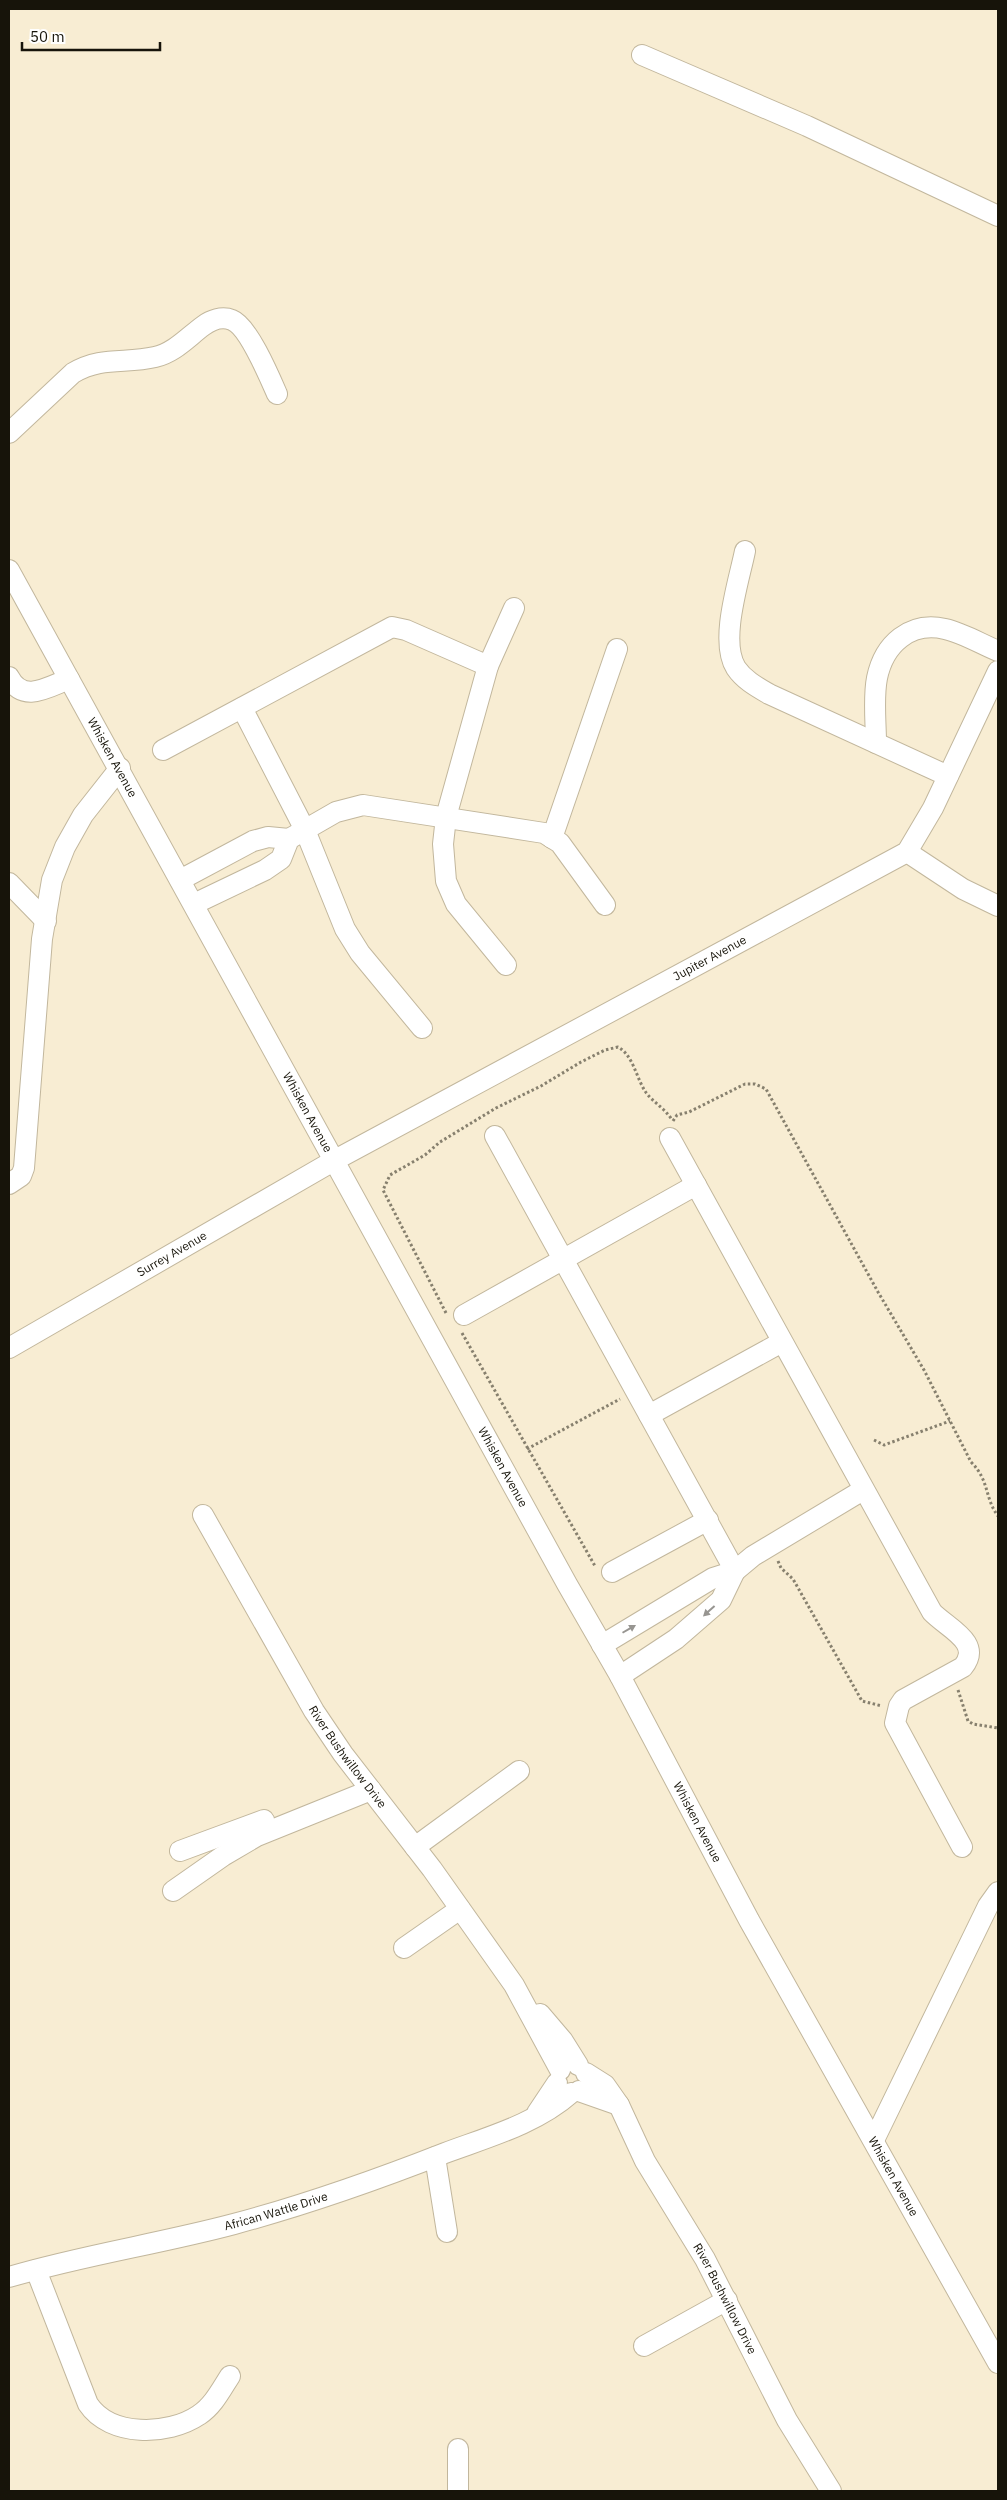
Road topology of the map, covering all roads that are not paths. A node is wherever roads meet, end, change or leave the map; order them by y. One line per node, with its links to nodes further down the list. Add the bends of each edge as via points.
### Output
1 (642, 55): 2 (street, via 807,126)
2 (998, 216)
3 (277, 394): 4 (street, via 262,361 239,325 233,320 219,318 156,357 85,366 61,383)
4 (9, 433)
5 (745, 551): 15 (street, via 730,628 730,653 736,668 749,682 769,694)
6 (9, 570): 13 (street, Whisken Avenue)
7 (514, 608): 10 (street)
8 (617, 649): 21 (street)
9 (998, 652): 15 (street, via 946,629 925,627 906,632 882,660 877,680)
10 (488, 666): 14 (street, via 392,627); 19 (street)
11 (998, 671): 18 (street)
12 (9, 677): 13 (street, via 12,684 23,692 33,693)
13 (69, 679): 17 (street, Whisken Avenue)
14 (242, 708): 16 (street); 20 (street)
15 (876, 743): 18 (street)
16 (163, 750)
17 (120, 768): 24 (street, Whisken Avenue); 30 (street, via 83,815 65,847 52,880)
18 (948, 776): 22 (street)
19 (446, 817): 20 (street, via 363,805 336,812); 21 (street, via 544,833); 31 (street, via 443,844 446,881 456,904)
20 (297, 835): 23 (street, via 268,836); 25 (street, via 281,859); 32 (street, via 360,953)
21 (552, 838): 28 (street, via 575,861)
22 (907, 852): 29 (street, via 956,885); 35 (street, Jupiter Avenue)
23 (226, 856): 24 (street); 25 (street)
24 (180, 880): 27 (street, Whisken Avenue)
25 (238, 882): 27 (street)
26 (9, 883): 30 (street)
27 (194, 904): 35 (street, Whisken Avenue)
28 (605, 905)
29 (998, 906)
30 (46, 921): 36 (street, via 24,1168 21,1176)
31 (506, 965)
32 (422, 1028)
33 (671, 1129): 37 (street)
34 (495, 1136): 38 (street)
35 (335, 1160): 41 (street, Surrey Avenue); 48 (street, Whisken Avenue)
36 (9, 1184)
37 (696, 1185): 38 (street); 40 (street)
38 (562, 1260): 39 (street); 42 (street)
39 (456, 1320)
40 (782, 1342): 42 (street); 43 (street)
41 (9, 1348)
42 (649, 1415): 45 (street)
43 (863, 1490): 46 (street, via 770,1545); 53 (street, via 932,1612 960,1635 968,1647 968,1661 951,1676 903,1700 895,1723)
44 (203, 1515): 51 (street, River Bushwillow Drive, via 314,1711)
45 (708, 1520): 46 (street); 47 (street)
46 (735, 1571): 48 (street, one-way to 46, via 713,1578); 49 (street, one-way to 49, via 721,1600 676,1639)
47 (612, 1572)
48 (602, 1645): 49 (street, Whisken Avenue)
49 (620, 1676): 60 (street, Whisken Avenue, via 749,1920)
50 (519, 1771): 52 (street)
51 (367, 1784): 52 (street, River Bushwillow Drive); 54 (street); 55 (street, via 257,1836)
52 (415, 1847): 57 (street, River Bushwillow Drive)
53 (962, 1847)
54 (180, 1851)
55 (173, 1892)
56 (998, 1892): 60 (street, via 988,1906)
57 (460, 1909): 58 (street); 59 (street, River Bushwillow Drive, via 514,1985 563,2041)
58 (404, 1948)
59 (572, 2079): 61 (street, African Wattle Drive, via 534,2117); 65 (street, River Bushwillow Drive, via 618,2105 646,2161)
60 (874, 2140): 67 (street, Whisken Avenue)
61 (435, 2157): 62 (street); 63 (street, African Wattle Drive, via 232,2224)
62 (447, 2232)
63 (36, 2270): 64 (street, African Wattle Drive); 68 (street, via 94,2414 117,2425 159,2430 168,2428 206,2410)
64 (9, 2277)
65 (727, 2300): 66 (street); 71 (street, River Bushwillow Drive, via 787,2420)
66 (644, 2346)
67 (998, 2363)
68 (230, 2376)
69 (458, 2450): 70 (street)
70 (458, 2491)
71 (832, 2491)

